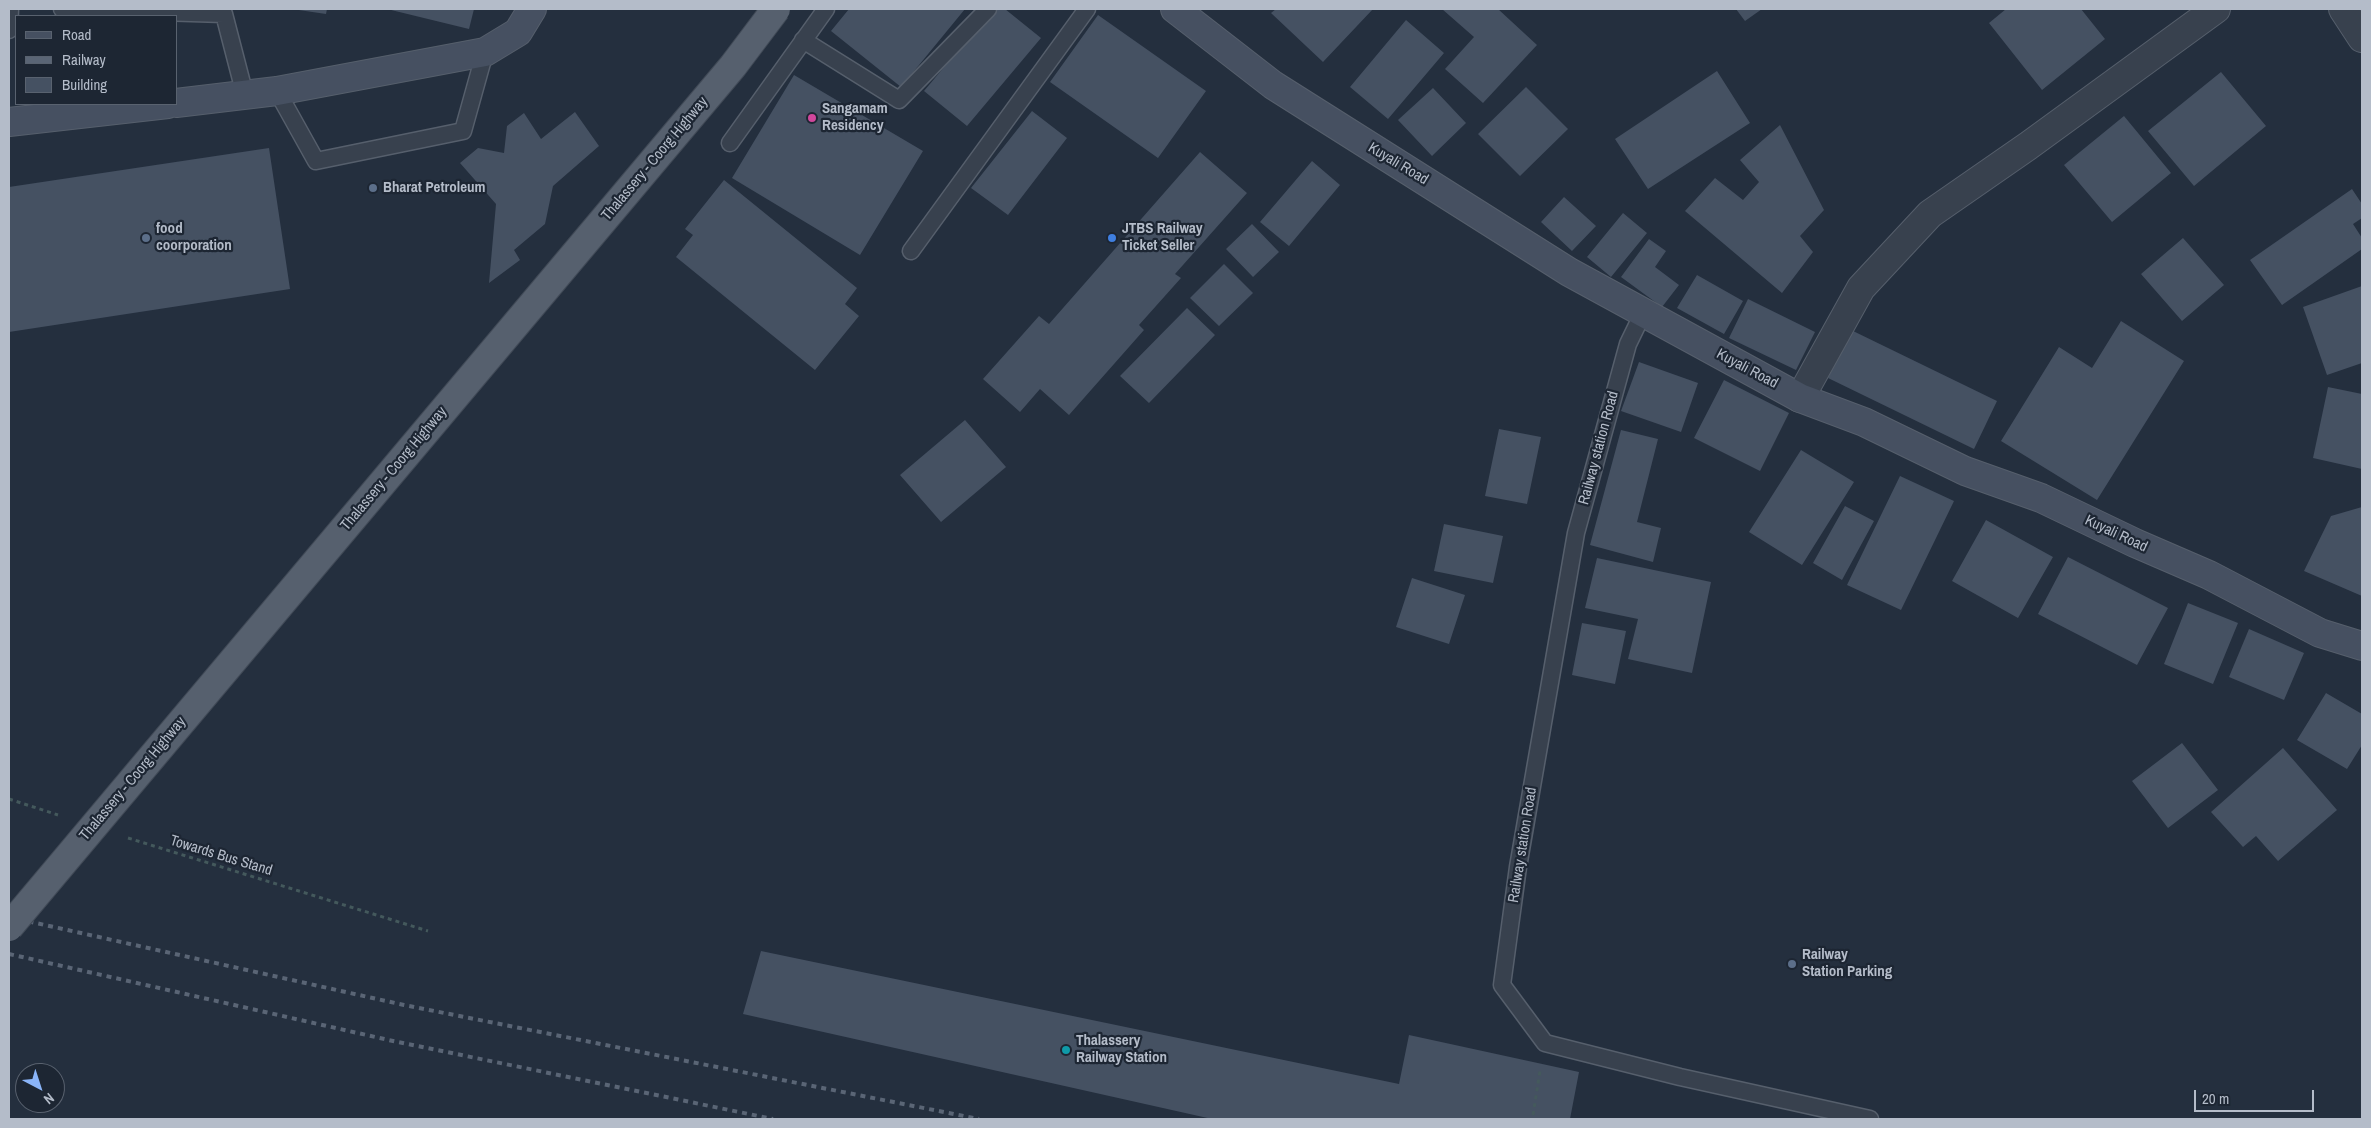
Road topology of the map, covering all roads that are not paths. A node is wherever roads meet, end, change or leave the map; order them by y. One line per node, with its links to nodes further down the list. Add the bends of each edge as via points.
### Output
1 (10, 9): 11 (lane)
2 (62, 9): 16 (lane, via 224,14)
3 (532, 9): 14 (main road, via 518,32)
4 (776, 9): 25 (main road, Thalassery - Coorg Highway, bridge, via 733,66)
5 (826, 9): 13 (lane)
6 (988, 9): 13 (lane, via 899,100)
7 (1087, 9): 21 (lane)
8 (1175, 9): 22 (main road, Kuyali Road, via 1272,85 1569,272)
9 (2216, 9): 23 (street, via 1930,214 1861,288)
10 (2343, 9): 12 (street)
11 (9, 30)
12 (2362, 38)
13 (804, 40): 20 (lane)
14 (485, 52): 15 (main road); 15 (lane, via 463,131 316,161)
15 (277, 91): 16 (main road)
16 (245, 95): 17 (main road)
17 (178, 103)
18 (159, 105): 19 (main road)
19 (9, 122)
20 (730, 143)
21 (911, 250)
22 (1643, 314): 23 (main road, Kuyali Road); 26 (lane, Railway station Road, via 1628,344 1576,533 1518,867 1502,984 1545,1043)
23 (1800, 398): 24 (main road, Kuyali Road, via 1864,422 1965,471 2042,498 2209,575 2320,633)
24 (2362, 646)
25 (9, 927)
26 (1870, 1119)

